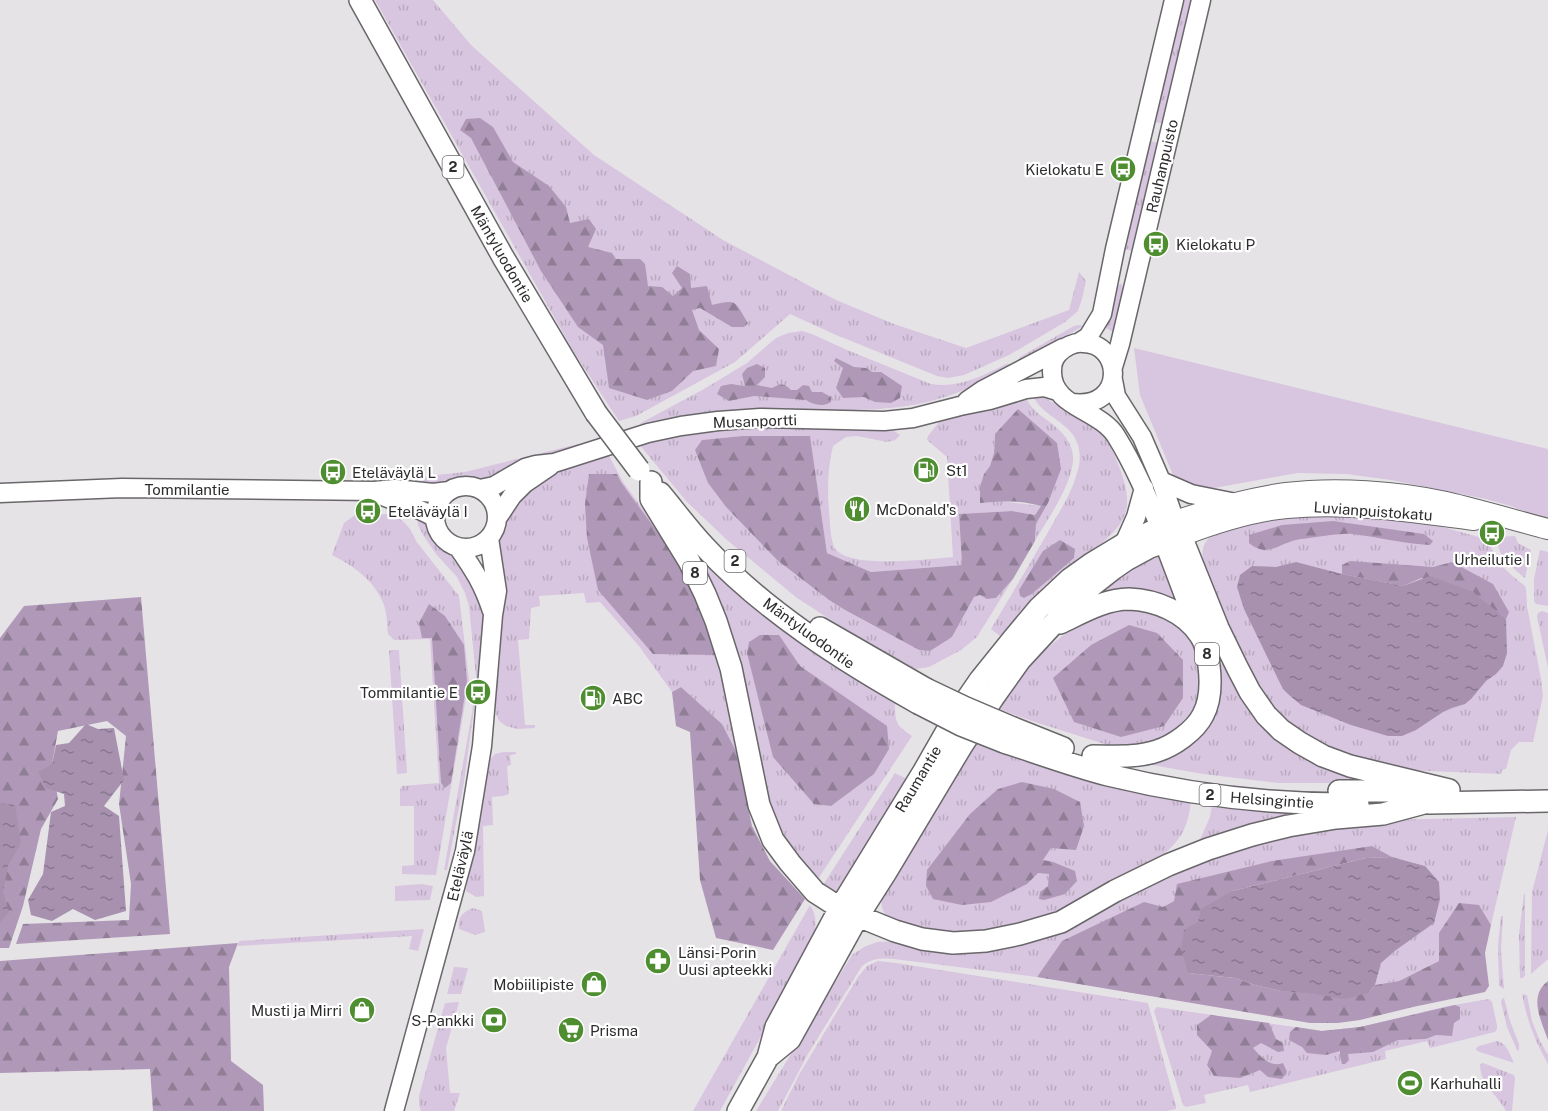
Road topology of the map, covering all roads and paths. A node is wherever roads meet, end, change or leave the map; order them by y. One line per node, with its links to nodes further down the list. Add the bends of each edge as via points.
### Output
1 (360, 0): 11 (highway, Mäntyluodontie / 2, bridge, via 503,257 596,413)
2 (1174, 0): 4 (main road, Rauhanpuisto, via 1102,314 1088,337)
3 (1201, 0): 5 (main road, Rauhanpuisto)
4 (1072, 345): 5 (main road, via 1091,343 1101,348 1109,357); 6 (main road, via 1056,356 1052,366); 8 (main road, Musanportti, via 982,390)
5 (1113, 374): 7 (main road, via 1105,394 1095,402); 10 (main road, via 1116,396 1142,437)
6 (1057, 391): 7 (main road); 8 (main road, Musanportti, via 1044,387 1026,389)
7 (1073, 403): 12 (main road, via 1115,433)
8 (960, 406): 9 (main road, Musanportti, via 884,421 718,421 648,433)
9 (554, 463): 13 (main road, Musanportti, via 525,468 494,486); 18 (main road, Musanportti, via 525,483)
10 (1161, 481): 17 (main road, via 1191,495); 21 (main road)
11 (651, 483): 28 (highway, Mäntyluodontie / 2, bridge, via 745,570 811,623 922,696 966,708); 35 (highway, 8, via 651,499 689,561 716,621 731,668 759,805 773,840 815,892)
12 (1144, 488): 21 (main road); 23 (main road)
13 (480, 489): 15 (main road, via 467,486); 18 (main road, via 491,498)
14 (374, 491): 15 (main road, Tommilantie); 16 (main road, Tommilantie, via 122,489); 19 (main road, Tommilantie)
15 (449, 491): 19 (main road, via 438,503)
16 (0, 493)
17 (1236, 503): 20 (main road, Luvianpuistokatu, via 1287,493 1390,493 1444,502); 21 (main road, Luvianpuistokatu)
18 (498, 517): 22 (main road)
19 (435, 518): 24 (main road, via 438,531)
20 (1548, 530): 21 (main road, Luvianpuistokatu, via 1384,509 1319,506 1256,513)
21 (1171, 531): 23 (highway, Luvianpuistokatu / 8); 26 (highway, Luvianpuistokatu, via 1080,595); 27 (highway); 31 (highway, via 1250,692 1281,730 1323,756 1350,766)
22 (489, 538): 24 (main road, via 471,548); 25 (main road, Eteläväylä, via 497,591)
23 (1124, 544): 35 (highway, Raumantie / 8, via 1070,579 1039,609 980,680 924,771)
24 (458, 547): 25 (main road, Eteläväylä, via 486,591)
25 (493, 615): 36 (main road, Eteläväylä, via 482,747 465,851)
26 (1051, 627): 27 (highway, 8, via 1109,602 1128,599 1150,601 1174,611); 35 (highway, Raumantie / 8, via 1020,660 993,698 886,872)
27 (1202, 636): 29 (highway, 8, via 1211,680 1203,716 1192,729 1158,751)
28 (1008, 735): 29 (highway, Helsingintie / 2); 34 (highway, Helsingintie / 2, via 1062,762 1203,794 1291,803)
29 (1093, 756): 31 (highway, Helsingintie / 2, via 1145,772 1245,787)
30 (1548, 788): 32 (highway, Helsingintie / 2)
31 (1449, 790): 32 (highway, Helsingintie / 2)
32 (1506, 796): 33 (highway, Helsingintie / 2); 34 (highway, Helsingintie / 2)
33 (1548, 801)
34 (1424, 803): 35 (highway, via 1383,814 1336,818 1251,835 1168,865 1062,922 986,941 922,939)
35 (849, 912): 37 (highway, Raumantie / 8, via 790,1038 768,1057)
36 (394, 1111)
37 (738, 1111)

